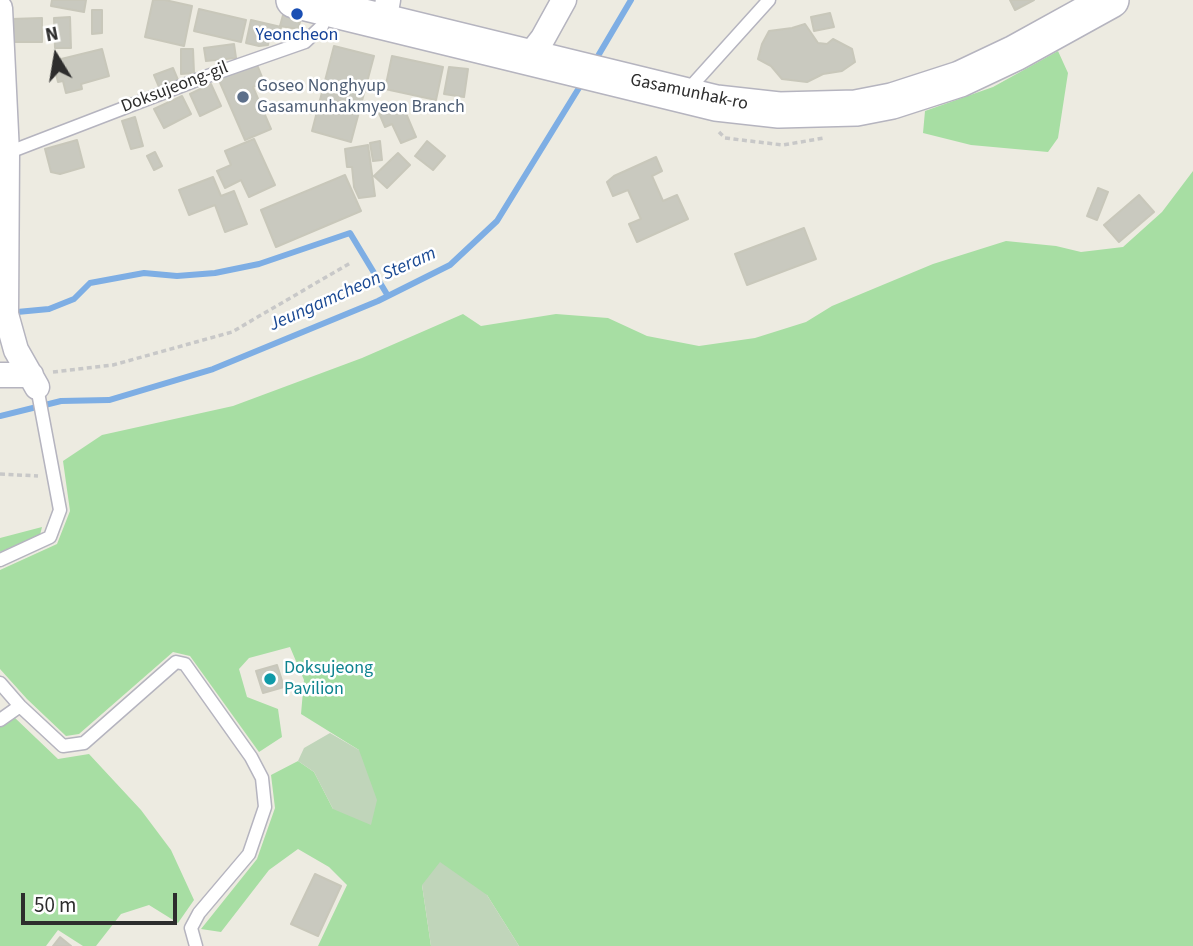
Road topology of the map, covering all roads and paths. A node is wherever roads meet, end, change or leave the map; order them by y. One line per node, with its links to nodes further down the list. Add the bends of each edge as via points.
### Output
1 (294, 0): 6 (main road, Gasamunhak-ro)
2 (564, 0): 8 (street)
3 (769, 0): 9 (lane)
4 (1111, 0): 9 (main road, Gasamunhak-ro, via 960,79 892,101 779,110 716,103)
5 (0, 8): 10 (street)
6 (328, 8): 7 (main road, Gasamunhak-ro); 10 (lane, Doksujeong-gil, via 322,26 305,42)
7 (386, 11): 8 (main road, Gasamunhak-ro)
8 (533, 57): 9 (main road, Gasamunhak-ro)
9 (670, 91)
10 (8, 153): 11 (street)
11 (4, 245): 14 (street, via 6,314 16,350)
12 (352, 262): 14 (path, via 232,332)
13 (0, 375): 14 (street)
14 (34, 381): 16 (lane)
15 (0, 474): 16 (path)
16 (55, 477): 17 (lane, via 60,510 50,537)
17 (0, 560)
18 (0, 683): 19 (lane)
19 (20, 706): 20 (lane); 21 (lane, via 63,746 84,743 176,662 185,664 251,757 262,778 265,807 249,855 195,920 191,928)
20 (0, 720)
21 (195, 946)

